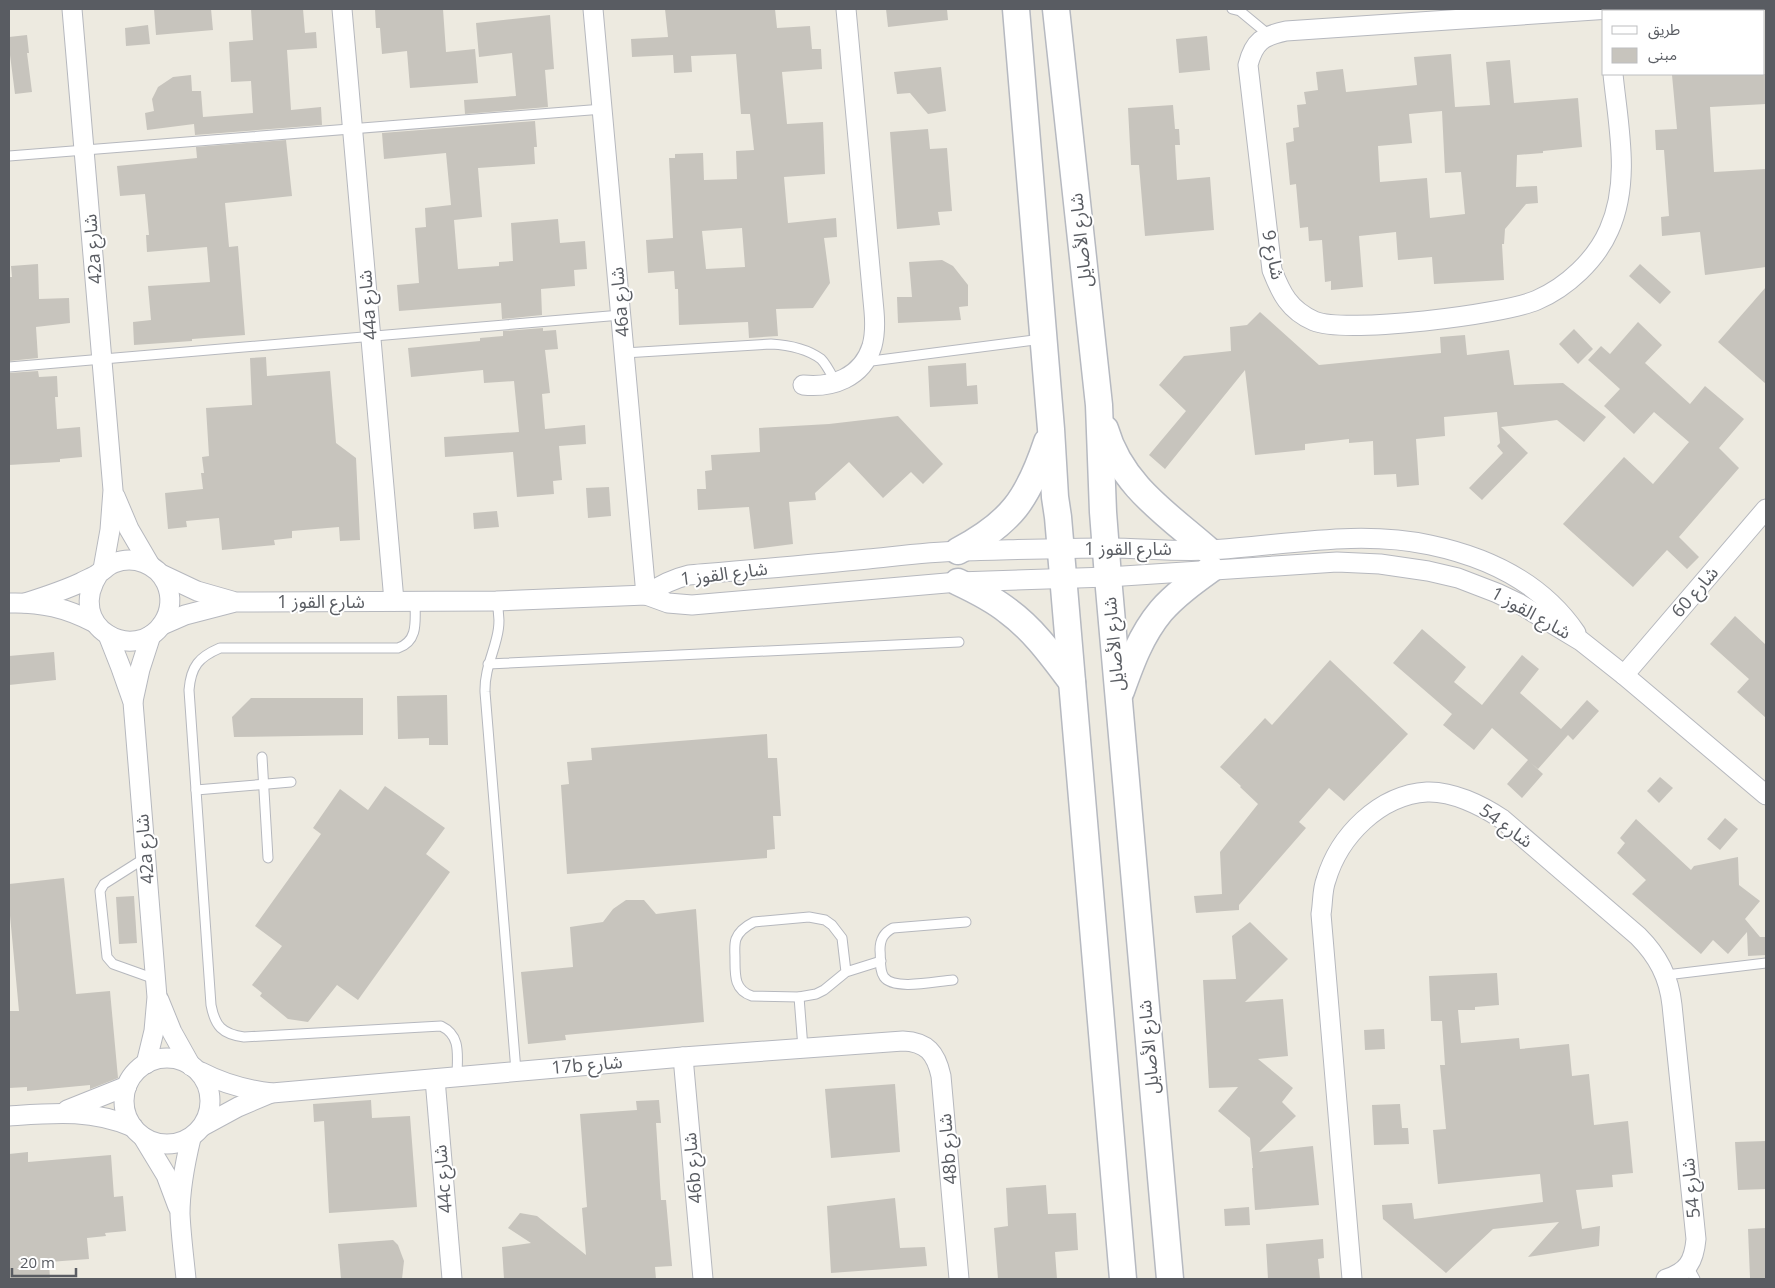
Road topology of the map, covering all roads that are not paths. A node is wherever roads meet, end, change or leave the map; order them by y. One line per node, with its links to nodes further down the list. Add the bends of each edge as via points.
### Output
1 (72, 9): 14 (street, 42a شارع)
2 (342, 9): 13 (street, 44a شارع)
3 (593, 9): 12 (street, 46a شارع)
4 (846, 9): 21 (street, via 875,329 872,347)
5 (1016, 9): 18 (main road)
6 (1056, 9): 25 (main road, شارع الأصايل)
7 (1232, 9): 10 (lane, via 1240,11)
8 (1561, 10): 9 (street); 10 (street, via 1286,31)
9 (1608, 10)
10 (1269, 35): 11 (street, شارع 9, via 1258,42 1248,65 1272,270 1280,291 1294,309 1314,321 1336,326 1506,310 1538,300 1566,283 1592,257 1609,231 1618,201 1622,170)
11 (1613, 75)
12 (602, 110): 13 (lane); 16 (street, 46a شارع)
13 (353, 129): 14 (lane); 17 (street, 44a شارع)
14 (84, 150): 15 (lane); 20 (street, 42a شارع)
15 (9, 156)
16 (621, 315): 17 (lane); 19 (street, 46a شارع)
17 (371, 336): 20 (lane); 40 (street, 44a شارع)
18 (1043, 339): 21 (lane); 26 (main road)
19 (624, 353): 23 (lane, via 789,345 822,360); 38 (street, 46a شارع)
20 (102, 359): 22 (lane); 27 (street, 42a شارع)
21 (864, 362): 23 (street, via 850,376)
22 (9, 367)
23 (836, 383): 24 (street, via 820,387)
24 (803, 385)
25 (1099, 405): 29 (main road, شارع الأصايل); 32 (main road, via 1117,458 1132,481)
26 (1051, 429): 30 (main road); 31 (main road, via 1032,482 1016,506 996,528)
27 (113, 490): 33 (street, 42a شارع, via 129,529); 34 (street, 42a شارع, via 110,530)
28 (1766, 509): 49 (street, شارع 60)
29 (1106, 548): 30 (street, شارع القوز 1); 32 (street, شارع القوز 1); 35 (main road, شارع الأصايل)
30 (1060, 549): 31 (street, شارع القوز 1); 36 (main road)
31 (958, 551): 38 (street, شارع القوز 1, via 689,575 666,582)
32 (1210, 560): 35 (street, شارع القوز 1); 46 (street, شارع القوز 1, via 1380,564 1428,571 1497,592); 46 (street, شارع القوز 1, via 1340,538 1381,538 1428,544 1508,571 1551,604); 51 (main road, via 1160,612 1146,632)
33 (156, 570): 34 (street, via 139,561 126,560); 42 (street, شارع القوز 1, via 197,591); 45 (street, via 170,594 170,605 167,616)
34 (101, 571): 43 (street, via 63,590); 44 (street, via 92,584 89,597 90,611)
35 (1108, 576): 36 (street, شارع القوز 1); 51 (main road, شارع الأصايل)
36 (1063, 578): 37 (street, شارع القوز 1); 50 (main road)
37 (958, 582): 38 (street, شارع القوز 1, via 692,604 668,603); 50 (main road, via 986,596 1019,620 1050,652)
38 (646, 595): 39 (street, شارع القوز 1)
39 (496, 600): 41 (street, شارع القوز 1); 48 (lane, via 499,628)
40 (394, 601): 41 (street, شارع القوز 1); 42 (street, شارع القوز 1)
41 (415, 601): 56 (lane, via 414,635 405,646 398,648 234,647 207,653 190,676)
42 (236, 602): 45 (street, شارع القوز 1, via 185,615)
43 (17, 603): 44 (street, via 61,608)
44 (101, 629): 45 (street, via 118,640 129,641); 52 (street, 42a شارع, via 121,668)
45 (156, 630): 52 (street, 42a شارع, via 140,669)
46 (1581, 640): 49 (street, شارع القوز 1)
47 (960, 642): 48 (lane)
48 (488, 664): 73 (lane, via 485,692)
49 (1624, 675): 57 (street, شارع القوز 1)
50 (1072, 682): 88 (main road)
51 (1118, 698): 89 (main road, شارع الأصايل)
52 (133, 702): 58 (street, 42a شارع)
53 (262, 757): 55 (lane)
54 (291, 782): 55 (lane)
55 (263, 784): 56 (lane); 59 (lane)
56 (196, 790): 74 (lane, via 211,1005 213,1018 220,1028 231,1035 244,1037 441,1026 449,1030 457,1045)
57 (1766, 796)
58 (145, 858): 66 (street, 42a شارع); 66 (lane, via 104,884 100,891 107,957)
59 (268, 858)
60 (966, 922): 61 (lane, via 893,928 884,934 880,944)
61 (881, 961): 63 (lane); 65 (lane, via 884,977 896,984)
62 (1766, 963): 64 (lane)
63 (846, 972): 67 (lane, via 824,990); 67 (lane, via 842,938 825,920 809,917 762,921 746,926 734,946 735,976 740,989 752,996)
64 (1666, 975): 83 (street, شارع 54, via 1672,1005 1696,1239); 90 (street, شارع 54, via 1649,947 1638,936 1487,809 1458,797 1428,792 1395,798 1364,819 1340,847 1325,880 1321,914)
65 (953, 980)
66 (157, 988): 71 (street, 42a شارع, via 154,1030); 72 (street, 42a شارع, via 172,1032)
67 (799, 997): 69 (lane)
68 (902, 1041): 69 (street, 17b شارع); 87 (street, 48b شارع, via 924,1046 933,1054 941,1076)
69 (804, 1048): 70 (street, 17b شارع)
70 (683, 1057): 73 (street, 17b شارع); 86 (street, 46b شارع)
71 (146, 1064): 72 (street, via 161,1059 177,1059); 76 (street)
72 (196, 1069): 77 (street, 17b شارع, via 236,1087); 81 (street, via 207,1085 210,1098 209,1111)
73 (516, 1071): 74 (street, 17b شارع)
74 (457, 1077): 75 (street, 17b شارع)
75 (435, 1079): 77 (street, 17b شارع); 85 (street, 44c شارع)
76 (127, 1086): 78 (street); 80 (street, via 124,1096 127,1118)
77 (272, 1093): 81 (street, 17b شارع, via 238,1107)
78 (61, 1112): 79 (street); 80 (street, via 105,1117)
79 (9, 1116)
80 (138, 1132): 81 (street, via 158,1144 175,1144); 82 (street, via 166,1175)
81 (197, 1132): 82 (street, via 183,1177)
82 (180, 1215): 84 (street)
83 (1691, 1273): 91 (street, شارع 54)
84 (186, 1279)
85 (452, 1279)
86 (703, 1279)
87 (960, 1279)
88 (1123, 1279)
89 (1170, 1279)
90 (1352, 1279)
91 (1666, 1279)

